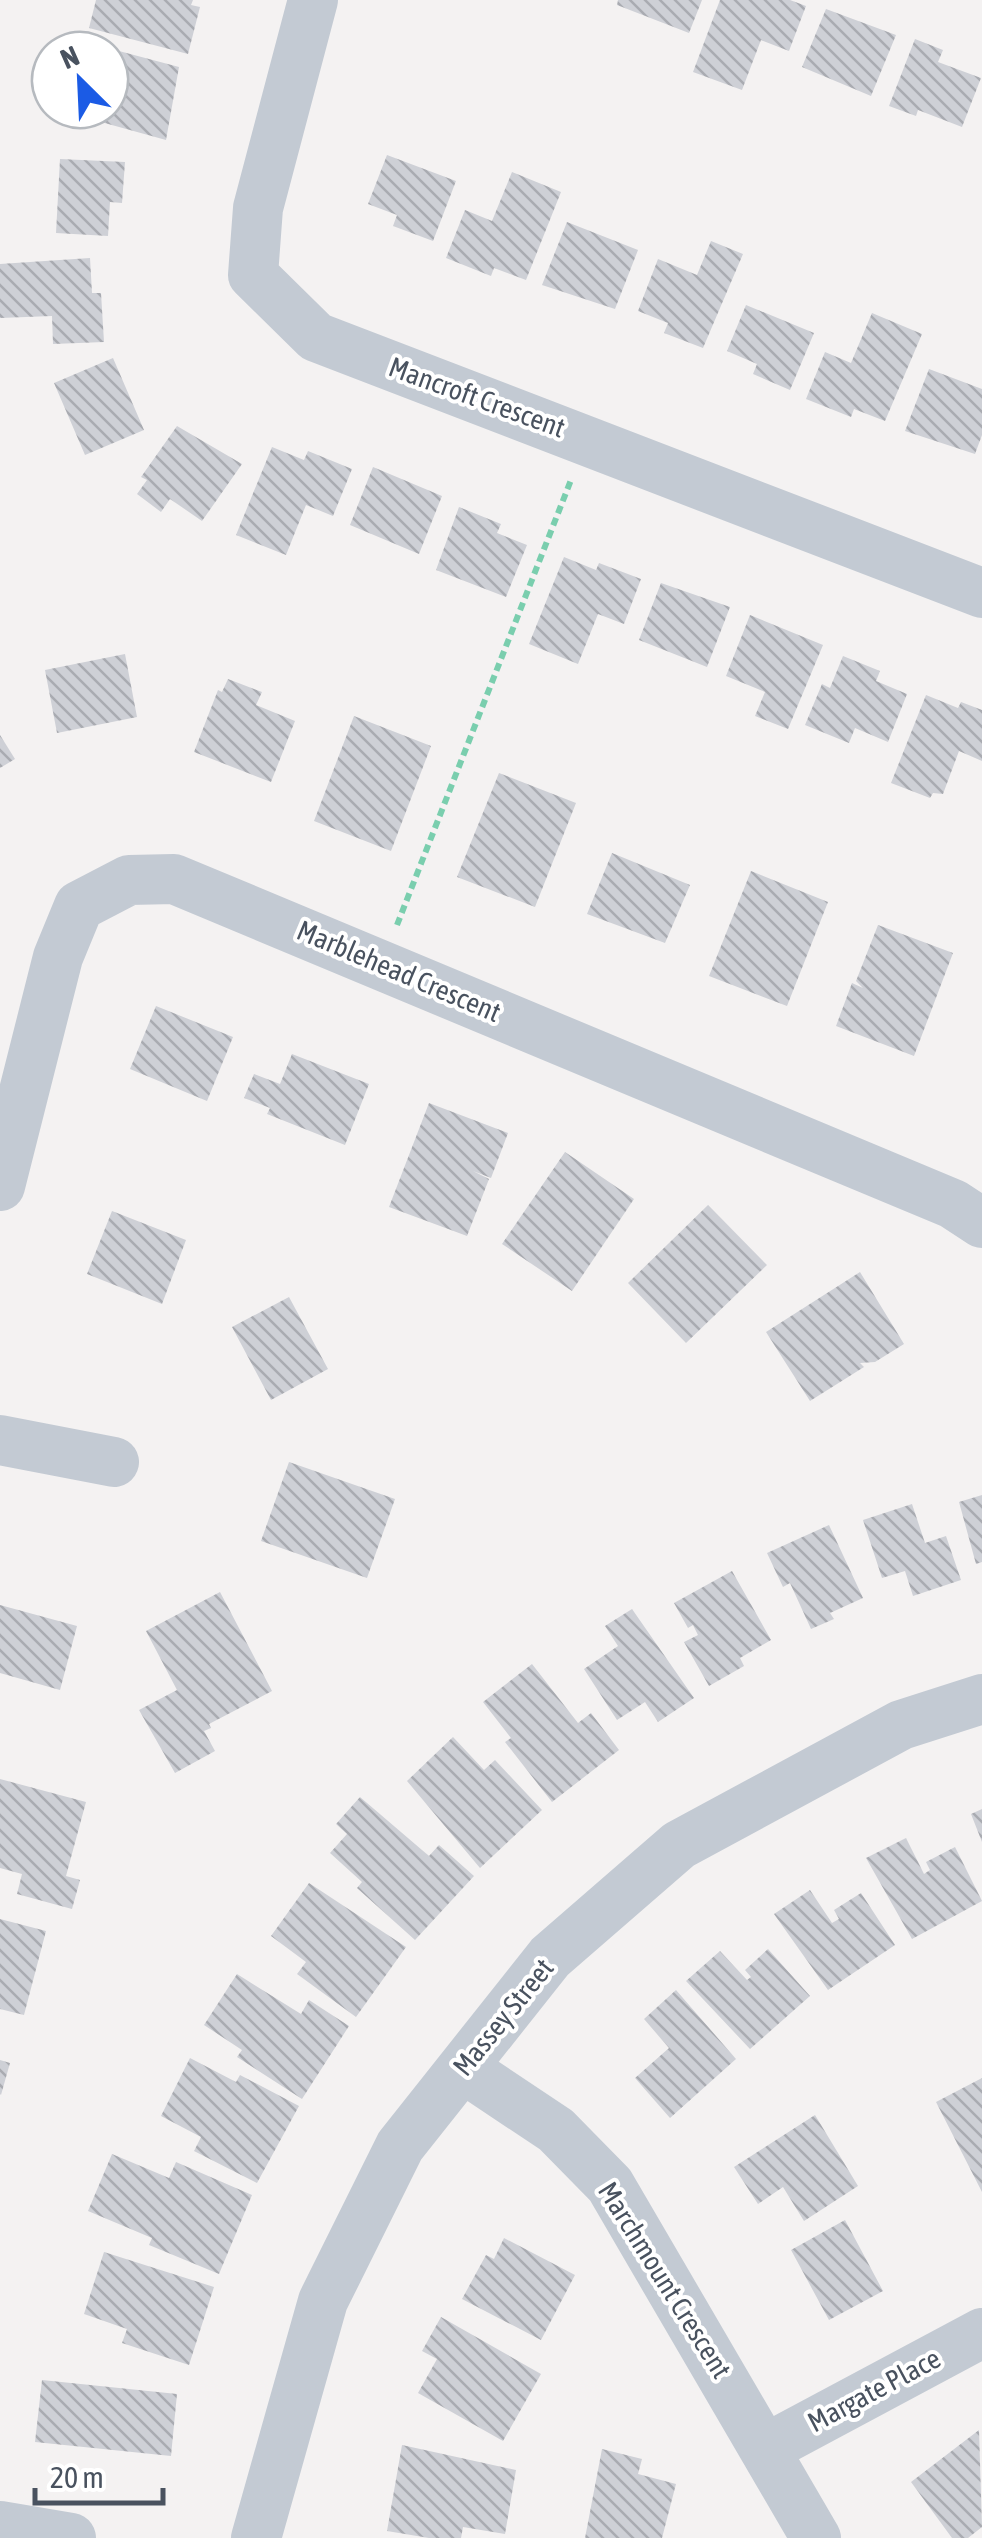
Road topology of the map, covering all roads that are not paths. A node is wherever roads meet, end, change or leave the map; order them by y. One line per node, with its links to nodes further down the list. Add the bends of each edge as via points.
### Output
1 (313, 0): 2 (street, Mancroft Crescent, via 258,208 253,275 316,337)
2 (982, 593)
3 (0, 1186): 4 (street, Marblehead Crescent, via 58,958 78,906 129,880 174,879 953,1204)
4 (982, 1223)
5 (0, 1440): 6 (street)
6 (114, 1462)
7 (982, 1699): 8 (street, Massey Street, via 901,1725 679,1845 550,1957)
8 (463, 2068): 10 (street, Marchmount Crescent, via 556,2130 610,2184); 13 (street, Massey Street, via 400,2146 323,2301)
9 (982, 2333): 10 (street, Margate Place)
10 (767, 2448): 14 (street, Marchmount Crescent)
11 (0, 2526): 12 (street)
12 (71, 2538)
13 (256, 2538)
14 (816, 2538)

